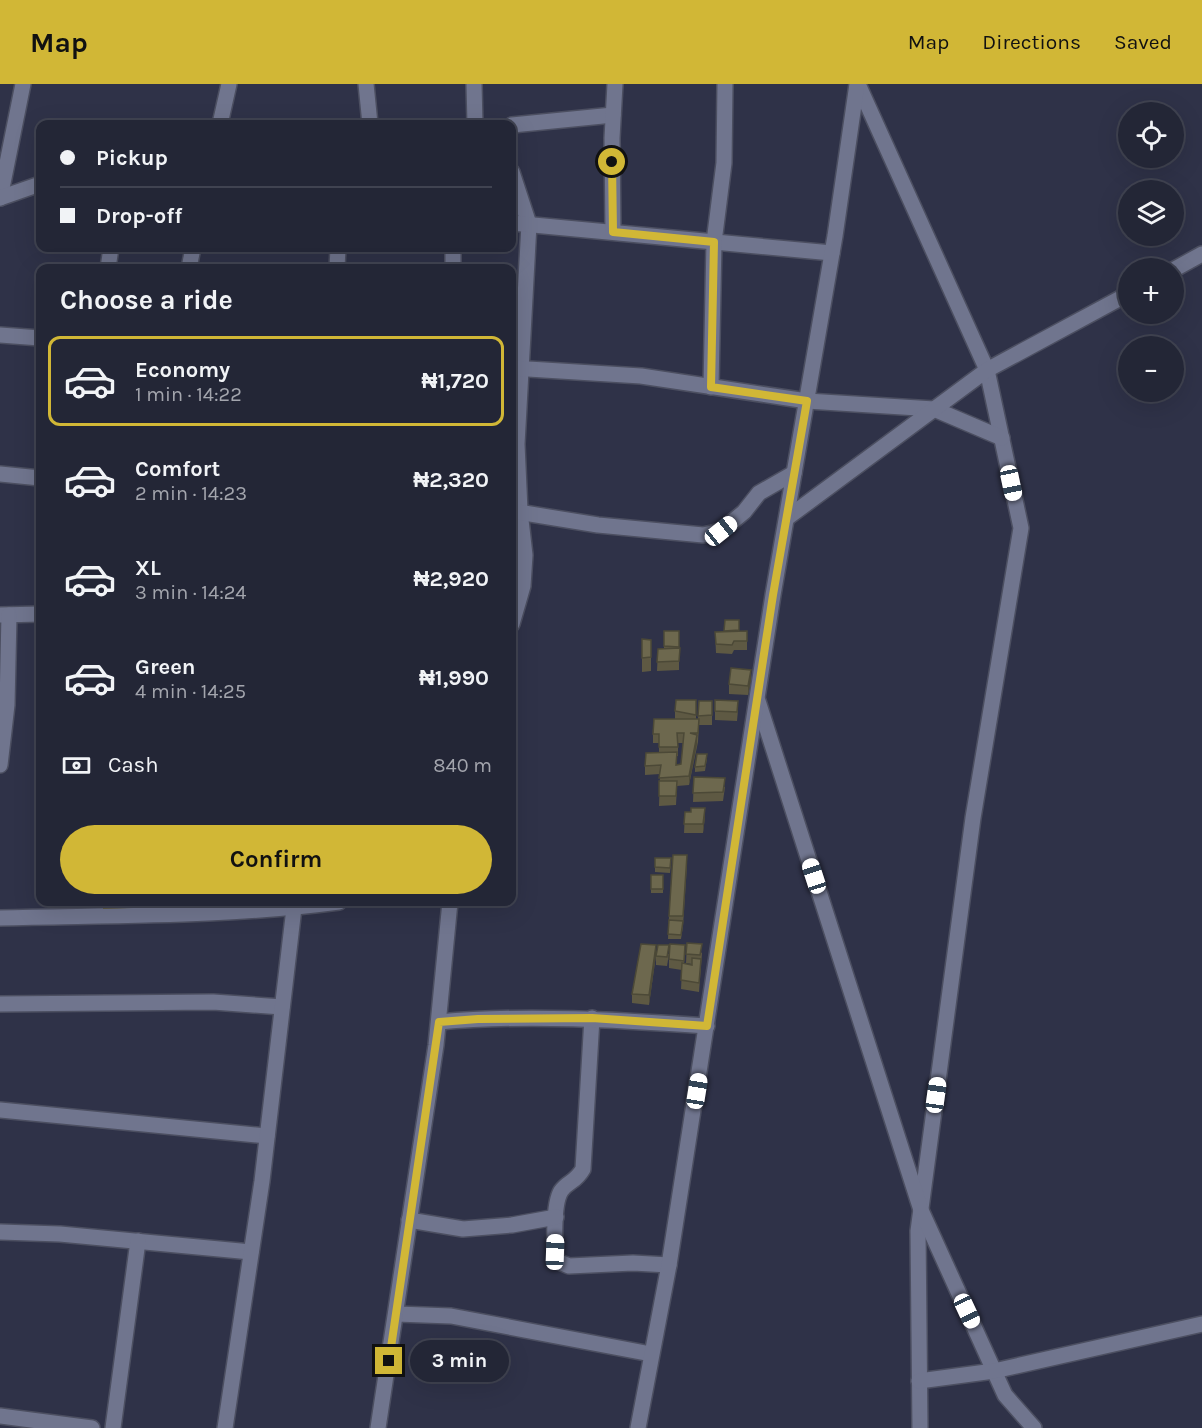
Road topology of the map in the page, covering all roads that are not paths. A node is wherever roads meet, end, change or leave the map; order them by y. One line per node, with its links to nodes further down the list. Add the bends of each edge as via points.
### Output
1 (23, 84): 15 (street)
2 (229, 84): 9 (street)
3 (366, 84): 10 (street)
4 (474, 84): 11 (street)
5 (615, 84): 8 (street)
6 (725, 84): 19 (street, via 724,163)
7 (857, 84): 20 (street); 27 (street)
8 (613, 115): 12 (street); 18 (street)
9 (221, 120)
10 (372, 120)
11 (476, 120)
12 (516, 125)
13 (516, 184): 17 (street)
14 (36, 185): 15 (street)
15 (0, 198)
16 (516, 223): 17 (street)
17 (529, 224): 18 (street); 26 (street)
18 (613, 232): 19 (street)
19 (714, 242): 20 (street); 28 (street)
20 (832, 253): 29 (street)
21 (1202, 254): 22 (street)
22 (1184, 264)
23 (1118, 299): 27 (street)
24 (0, 335): 25 (street)
25 (36, 338)
26 (518, 368): 28 (street, via 641,376); 30 (street)
27 (987, 370): 31 (street); 32 (street)
28 (711, 387): 29 (street)
29 (807, 401): 31 (street); 33 (street)
30 (516, 407)
31 (934, 409): 32 (street); 37 (street)
32 (1002, 438): 56 (street, via 1021,528 973,818)
33 (794, 473): 36 (street, via 759,493 721,531 703,535 598,525); 37 (street)
34 (0, 474): 35 (street)
35 (36, 478)
36 (516, 511): 38 (street, via 525,555 523,586)
37 (787, 518): 41 (street)
38 (516, 610)
39 (36, 614): 40 (street)
40 (4, 615): 42 (street)
41 (758, 698): 53 (street); 56 (street)
42 (4, 704): 43 (street)
43 (0, 765)
44 (309, 906): 46 (street)
45 (450, 906): 52 (street)
46 (294, 908): 47 (street); 50 (street)
47 (57, 909): 48 (street)
48 (0, 918)
49 (0, 1004): 50 (street, via 213,1002)
50 (282, 1006): 55 (street)
51 (592, 1018): 52 (street); 53 (street); 57 (street, via 583,1169 576,1181 559,1194)
52 (439, 1022): 58 (street)
53 (707, 1026): 62 (street)
54 (0, 1110): 55 (street)
55 (267, 1136): 61 (street)
56 (921, 1210): 66 (street); 67 (street)
57 (556, 1217): 58 (street, via 463,1229); 62 (street, via 557,1261 569,1266)
58 (409, 1220): 63 (street)
59 (0, 1232): 60 (street)
60 (138, 1241): 61 (street); 70 (street)
61 (251, 1252): 71 (street)
62 (669, 1265): 65 (street)
63 (397, 1314): 65 (street, via 451,1316); 72 (street)
64 (1202, 1324): 66 (street)
65 (651, 1354): 73 (street)
66 (994, 1371): 67 (street); 75 (street, via 1005,1395)
67 (919, 1381): 74 (street)
68 (0, 1416): 69 (street)
69 (92, 1428)
70 (112, 1428)
71 (225, 1428)
72 (378, 1428)
73 (638, 1428)
74 (920, 1428)
75 (1034, 1428)

